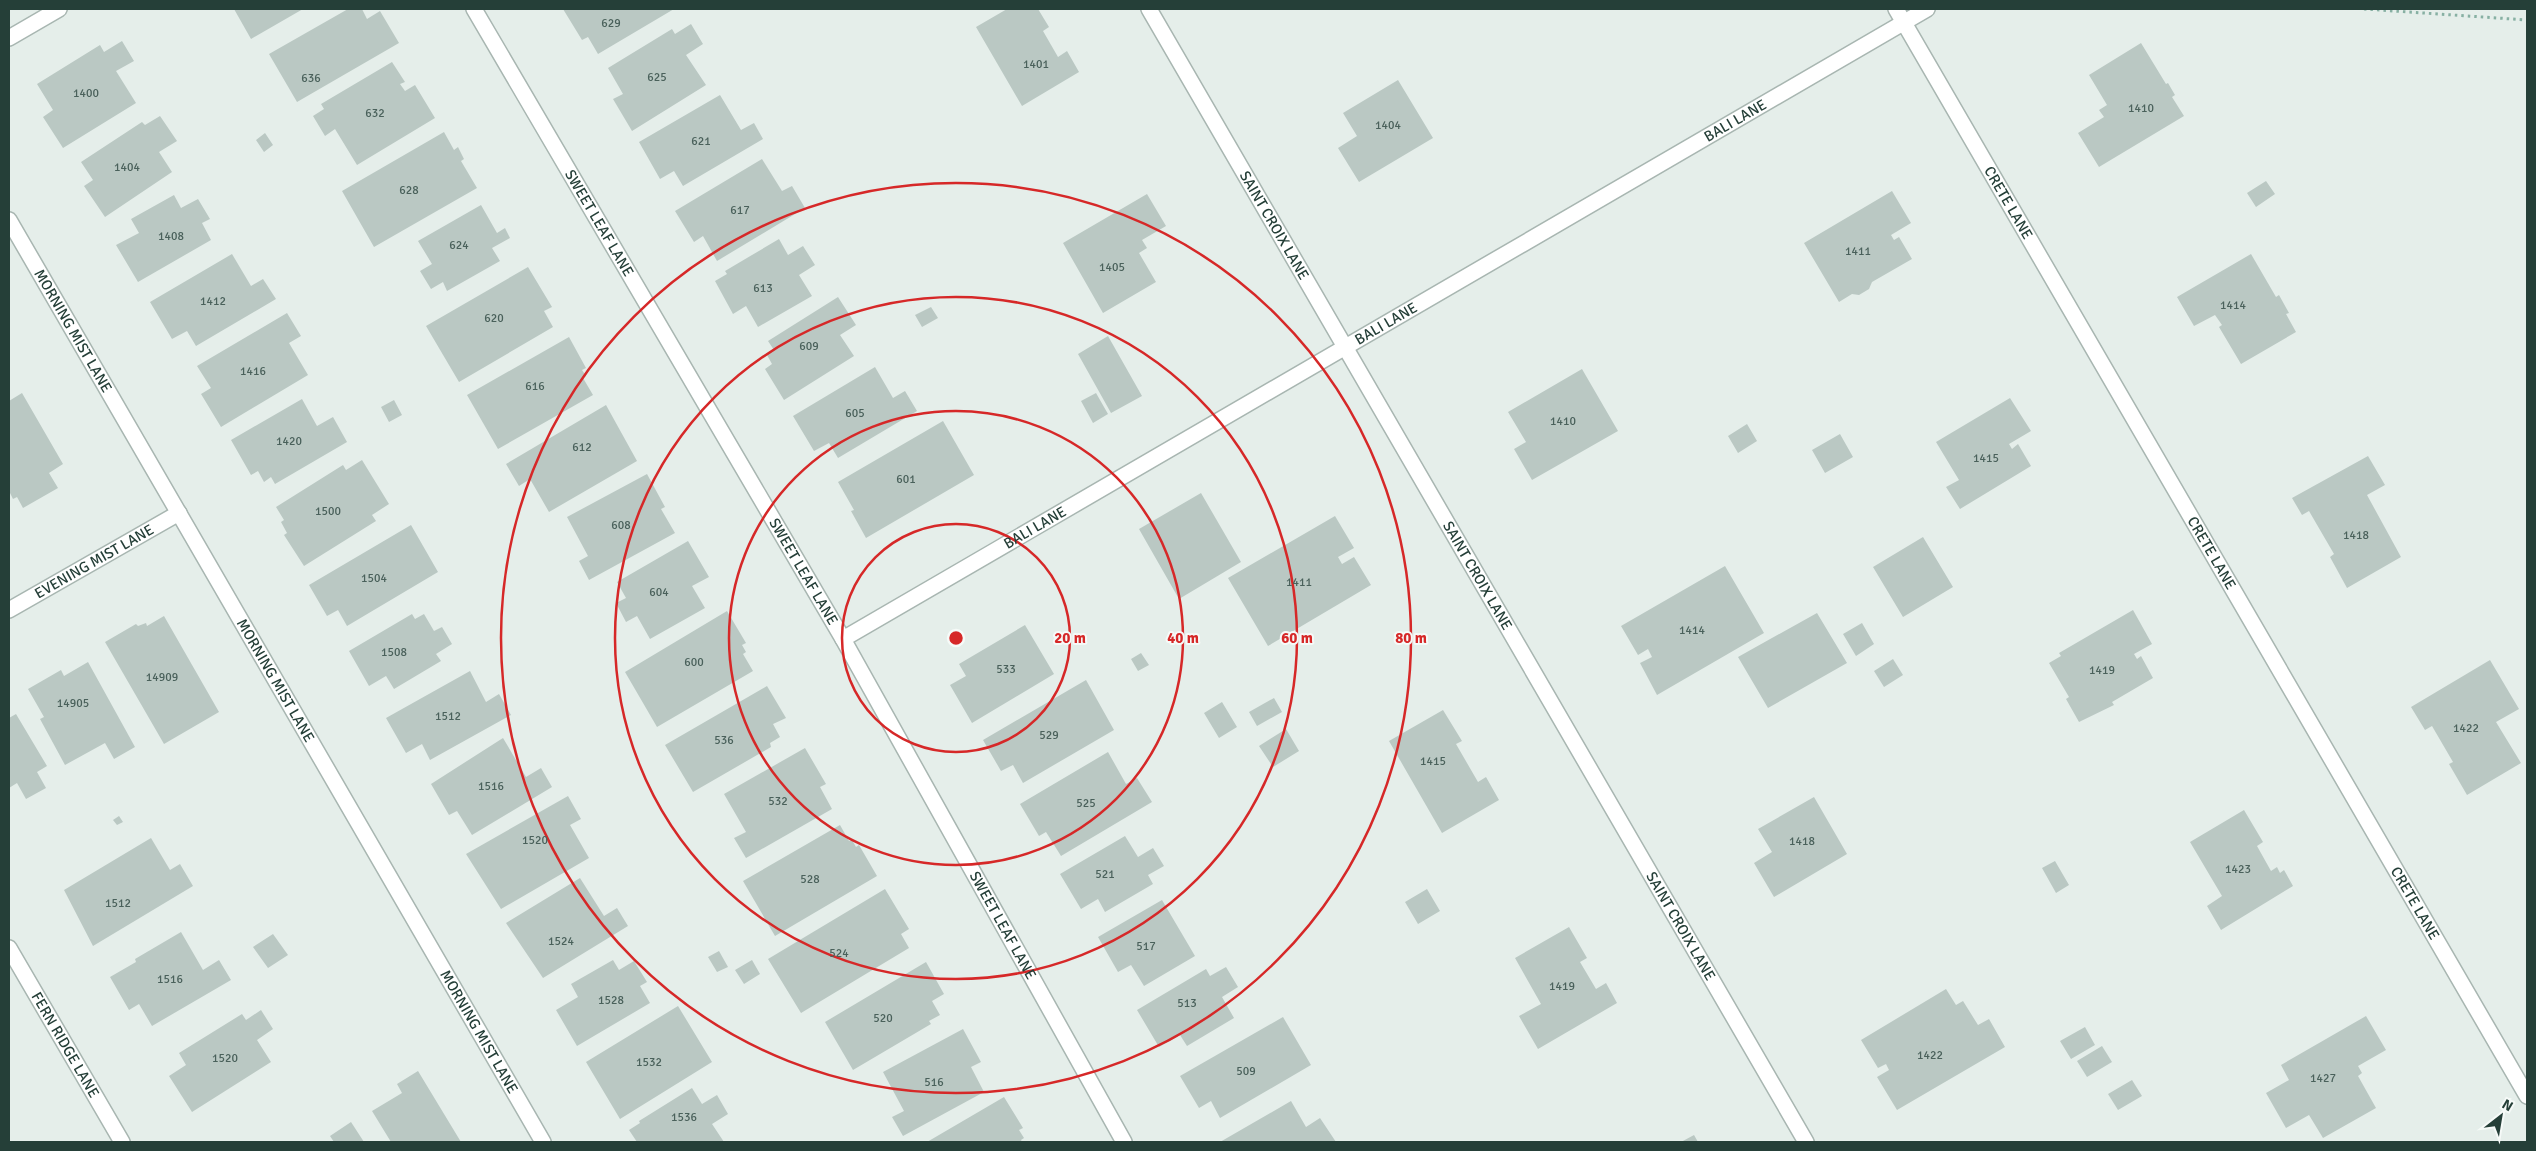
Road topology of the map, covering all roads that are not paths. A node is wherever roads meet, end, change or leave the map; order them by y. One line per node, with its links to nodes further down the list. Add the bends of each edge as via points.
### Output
1 (59, 9): 7 (street)
2 (474, 9): 12 (street, SWEET LEAF LANE)
3 (1149, 9): 9 (street, SAINT CROIX LANE)
4 (1896, 9): 6 (street, CRETE LANE)
5 (1927, 9): 6 (street, BALI LANE)
6 (1904, 22): 9 (street, BALI LANE); 14 (street, CRETE LANE)
7 (9, 38)
8 (9, 220): 10 (street, MORNING MIST LANE)
9 (1347, 348): 12 (street, BALI LANE); 18 (street, SAINT CROIX LANE)
10 (179, 513): 11 (street, EVENING MIST LANE); 16 (street, MORNING MIST LANE)
11 (9, 610)
12 (844, 639): 17 (street, SWEET LEAF LANE)
13 (9, 948): 15 (street, FERN RIDGE LANE)
14 (2527, 1096)
15 (122, 1142)
16 (543, 1142)
17 (1124, 1142)
18 (1806, 1142)

